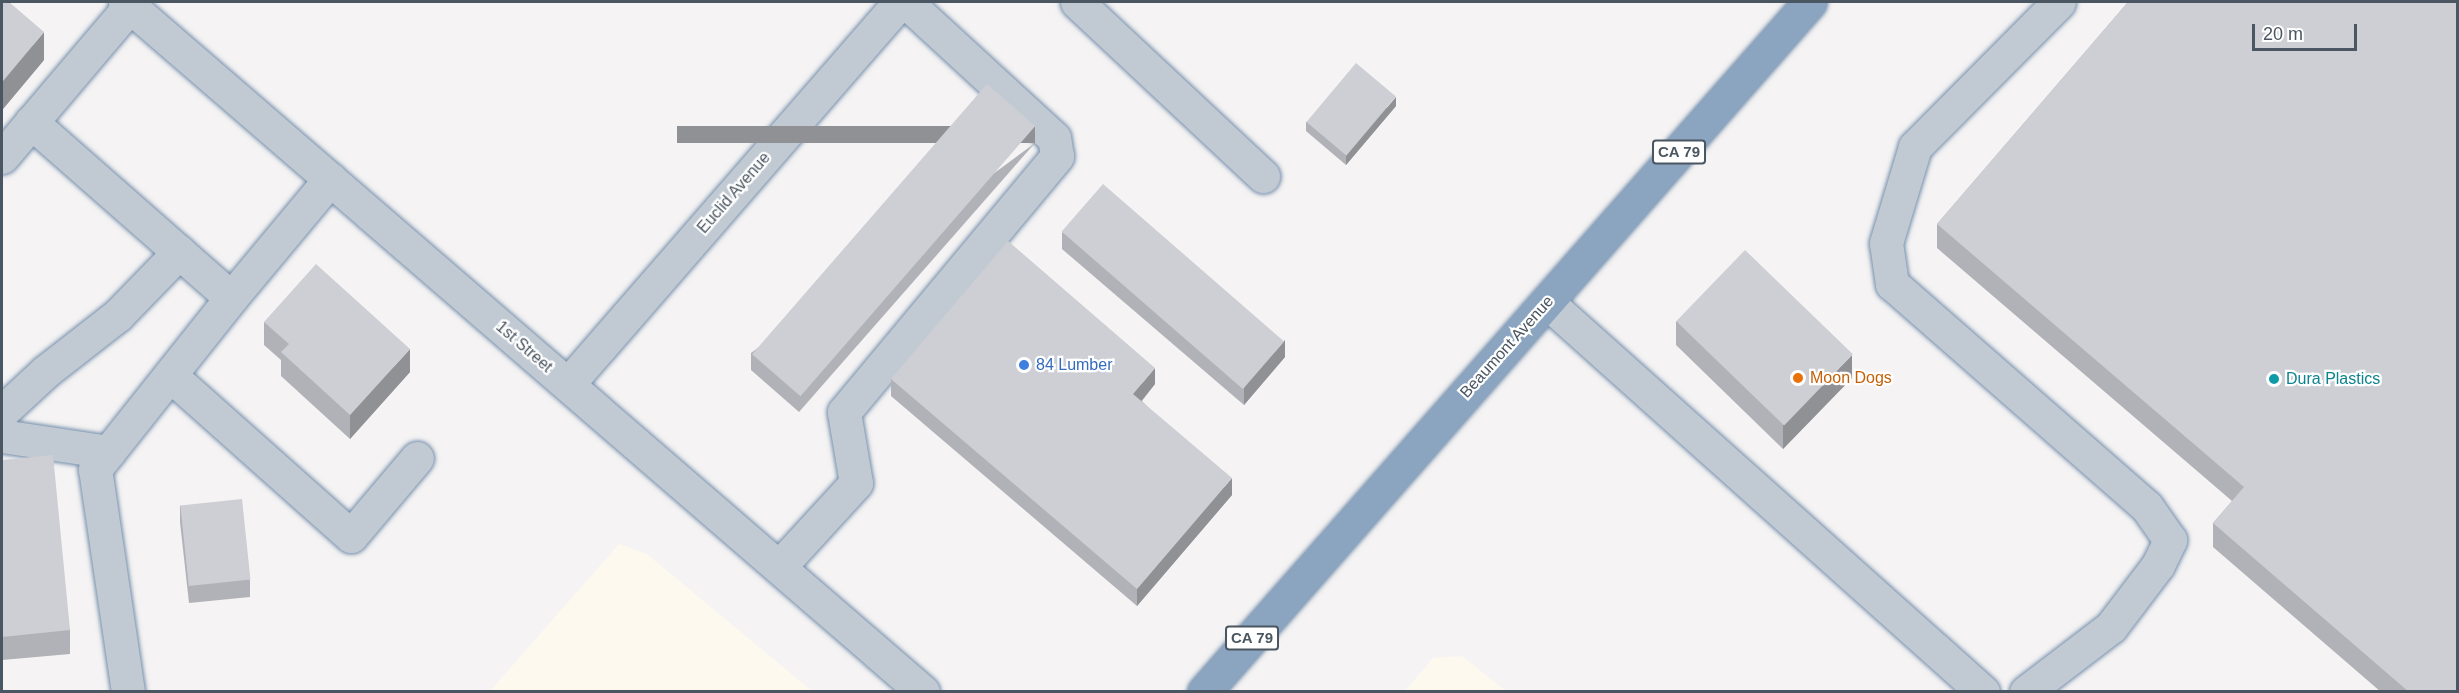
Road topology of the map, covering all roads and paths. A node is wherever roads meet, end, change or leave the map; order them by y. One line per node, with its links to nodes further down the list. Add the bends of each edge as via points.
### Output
1 (900, 2): 15 (street, Euclid Avenue)
2 (906, 2): 20 (street, via 1054,138 1057,156 844,412 856,483)
3 (1077, 2): 9 (street)
4 (1810, 2): 13 (highway, Beaumont Avenue / CA 79)
5 (2059, 2): 25 (street, via 1915,147 1886,243 1892,284 2147,507 2170,540 2158,565 2111,627)
6 (128, 4): 7 (street); 10 (street, 1st Street)
7 (31, 122): 8 (street); 11 (street)
8 (2, 157)
9 (1263, 176)
10 (330, 179): 12 (street); 15 (street, 1st Street)
11 (179, 252): 12 (street); 16 (street, via 118,315 45,372)
12 (231, 298): 14 (street)
13 (1547, 302): 23 (highway, Beaumont Avenue / CA 79); 24 (street)
14 (170, 375): 18 (street); 19 (street, via 351,536)
15 (568, 384): 20 (street, 1st Street)
16 (2, 412)
17 (2, 436): 18 (street)
18 (109, 452): 21 (street, via 95,469)
19 (417, 458)
20 (779, 567): 22 (street, 1st Street)
21 (128, 692)
22 (923, 692)
23 (1204, 692)
24 (1983, 692)
25 (2026, 692)

